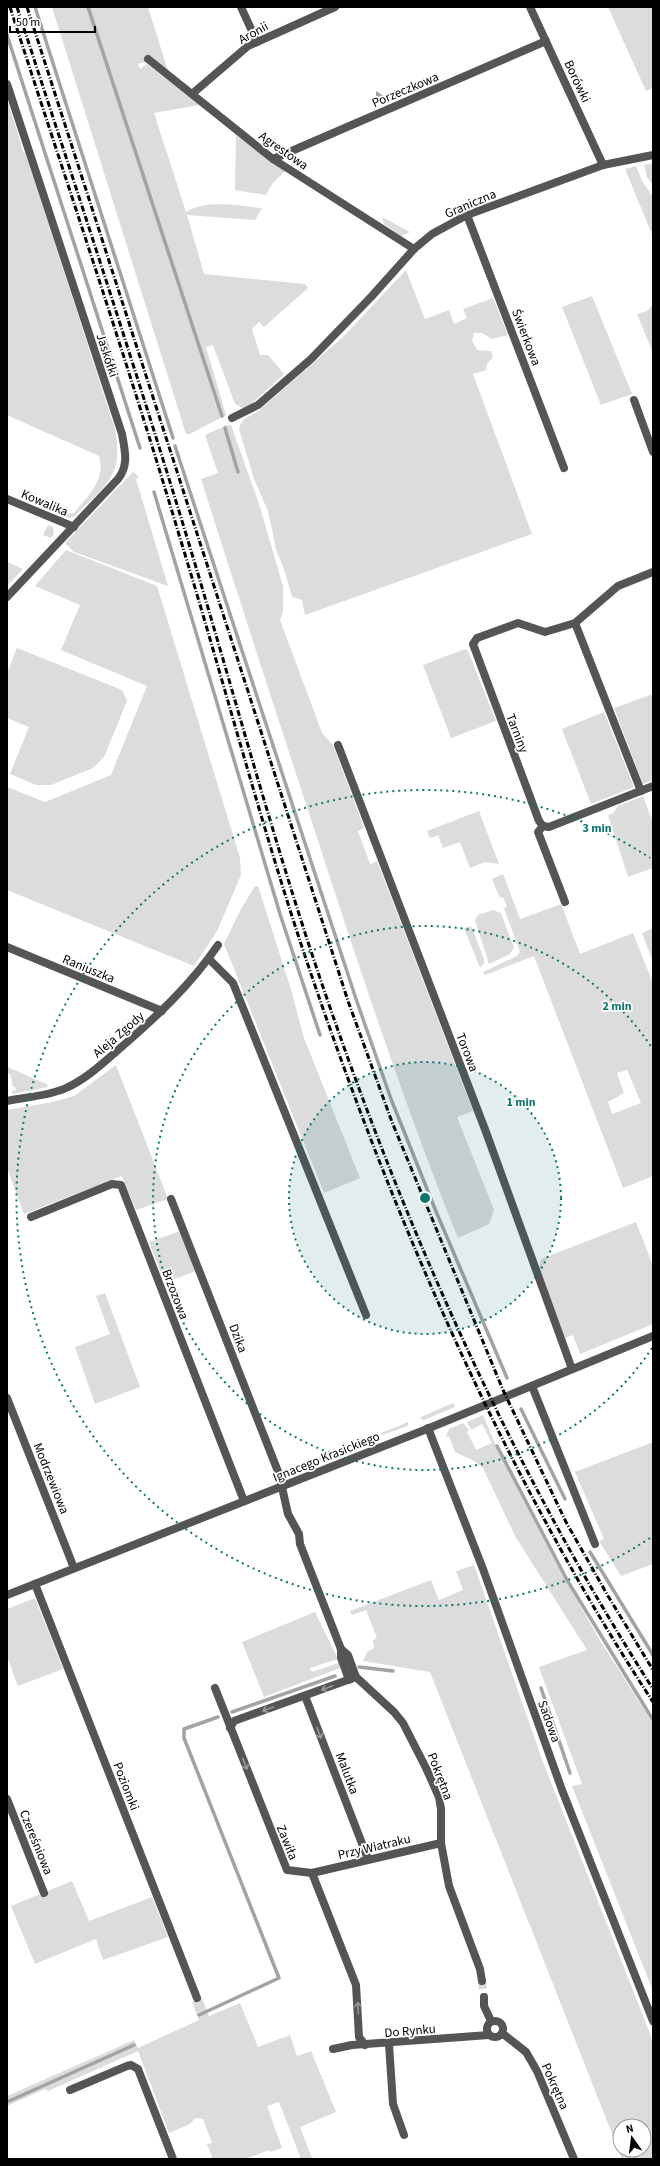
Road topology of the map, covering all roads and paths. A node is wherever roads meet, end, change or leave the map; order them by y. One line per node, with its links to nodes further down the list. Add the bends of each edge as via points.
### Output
1 (241, 7): 5 (street)
2 (530, 7): 4 (street, Borówki)
3 (331, 8): 5 (street, Aronii)
4 (546, 41): 10 (street, Porzeczkowa); 11 (street, Borówki)
5 (257, 42): 8 (street, Aronii, via 248,46)
6 (148, 59): 8 (street, Agrestowa)
7 (7, 84): 19 (street, Jaskółki, via 122,434 126,458 122,473)
8 (192, 94): 10 (street, Agrestowa)
9 (653, 155): 11 (street, Graniczna)
10 (273, 159): 13 (street, Agrestowa)
11 (603, 165): 12 (street, Graniczna)
12 (468, 215): 13 (street, Graniczna, via 432,234); 17 (street, Świerkowa)
13 (414, 249): 15 (street, Graniczna, via 335,336 258,405)
14 (634, 400): 16 (street)
15 (232, 418)
16 (653, 452)
17 (564, 468)
18 (7, 499): 19 (street, Kowalika)
19 (74, 527): 21 (street, Jaskółki)
20 (653, 572): 22 (street, via 618,586)
21 (7, 597)
22 (575, 623): 25 (street); 26 (street, Tarniny, via 545,632 518,623 477,638 473,644)
23 (338, 745): 37 (street, Torowa, via 486,1132)
24 (653, 786): 25 (street)
25 (641, 791): 26 (street, via 549,827)
26 (543, 826): 27 (street, Tarniny, via 538,832)
27 (565, 902)
28 (218, 945): 30 (street, Aleja Zgody)
29 (7, 947): 31 (street, Raniuszka)
30 (209, 959): 31 (street, Aleja Zgody); 35 (street, via 233,983)
31 (162, 1011): 32 (street, Aleja Zgody, via 114,1054 74,1084 51,1092)
32 (7, 1101)
33 (171, 1199): 41 (street, Dzika)
34 (31, 1217): 42 (street, Brzozowa, via 112,1184 122,1186)
35 (366, 1315)
36 (653, 1336): 37 (street, Ignacego Krasickiego)
37 (572, 1369): 38 (street, Ignacego Krasickiego)
38 (532, 1386): 40 (street, Ignacego Krasickiego); 43 (street)
39 (7, 1398): 44 (street, Modrzewiowa)
40 (428, 1428): 41 (street, Ignacego Krasickiego); 60 (street, Sadowa, via 483,1569 562,1790)
41 (282, 1487): 42 (street, Ignacego Krasickiego); 47 (street, Dzika, via 288,1514 299,1534 300,1544 341,1649 341,1658)
42 (244, 1502): 44 (street, Ignacego Krasickiego)
43 (594, 1544)
44 (74, 1568): 45 (street, Ignacego Krasickiego)
45 (35, 1584): 46 (street, Ignacego Krasickiego); 58 (street, Poziomki)
46 (7, 1595)
47 (353, 1678): 49 (street, one-way to 49); 52 (street, Pokrętna, via 394,1712 412,1738 439,1797)
48 (215, 1688): 50 (street)
49 (305, 1696): 50 (street, one-way to 50, via 234,1721); 53 (street, Malutka, one-way to 53)
50 (230, 1728): 54 (street, Zawiła, one-way to 54, via 285,1867 291,1871)
51 (7, 1799): 55 (street, Czereśniowa)
52 (441, 1843): 53 (street, Przy Wiatraku); 56 (street, Pokrętna, via 454,1902 480,1969)
53 (368, 1859): 54 (street, Przy Wiatraku)
54 (312, 1873): 64 (street, Zawiła, one-way to 54, via 359,2037 356,1985)
55 (44, 1893)
56 (482, 1981)
57 (484, 1997): 59 (street, Pokrętna, via 484,2006)
58 (197, 1998)
59 (491, 2021): 61 (street, Pokrętna, via 499,2021 502,2024); 62 (street, Pokrętna, via 487,2026)
60 (653, 2021)
61 (502, 2032): 62 (street, via 495,2037); 69 (street, Pokrętna, via 526,2052 538,2070)
62 (489, 2035): 63 (street, Do Rynku)
63 (389, 2044): 64 (street, Do Rynku); 67 (street, via 393,2104)
64 (365, 2045): 65 (street, Do Rynku)
65 (333, 2049)
66 (70, 2090): 68 (street, via 123,2067 134,2066 138,2069)
67 (404, 2135)
68 (174, 2159)
69 (574, 2159)

